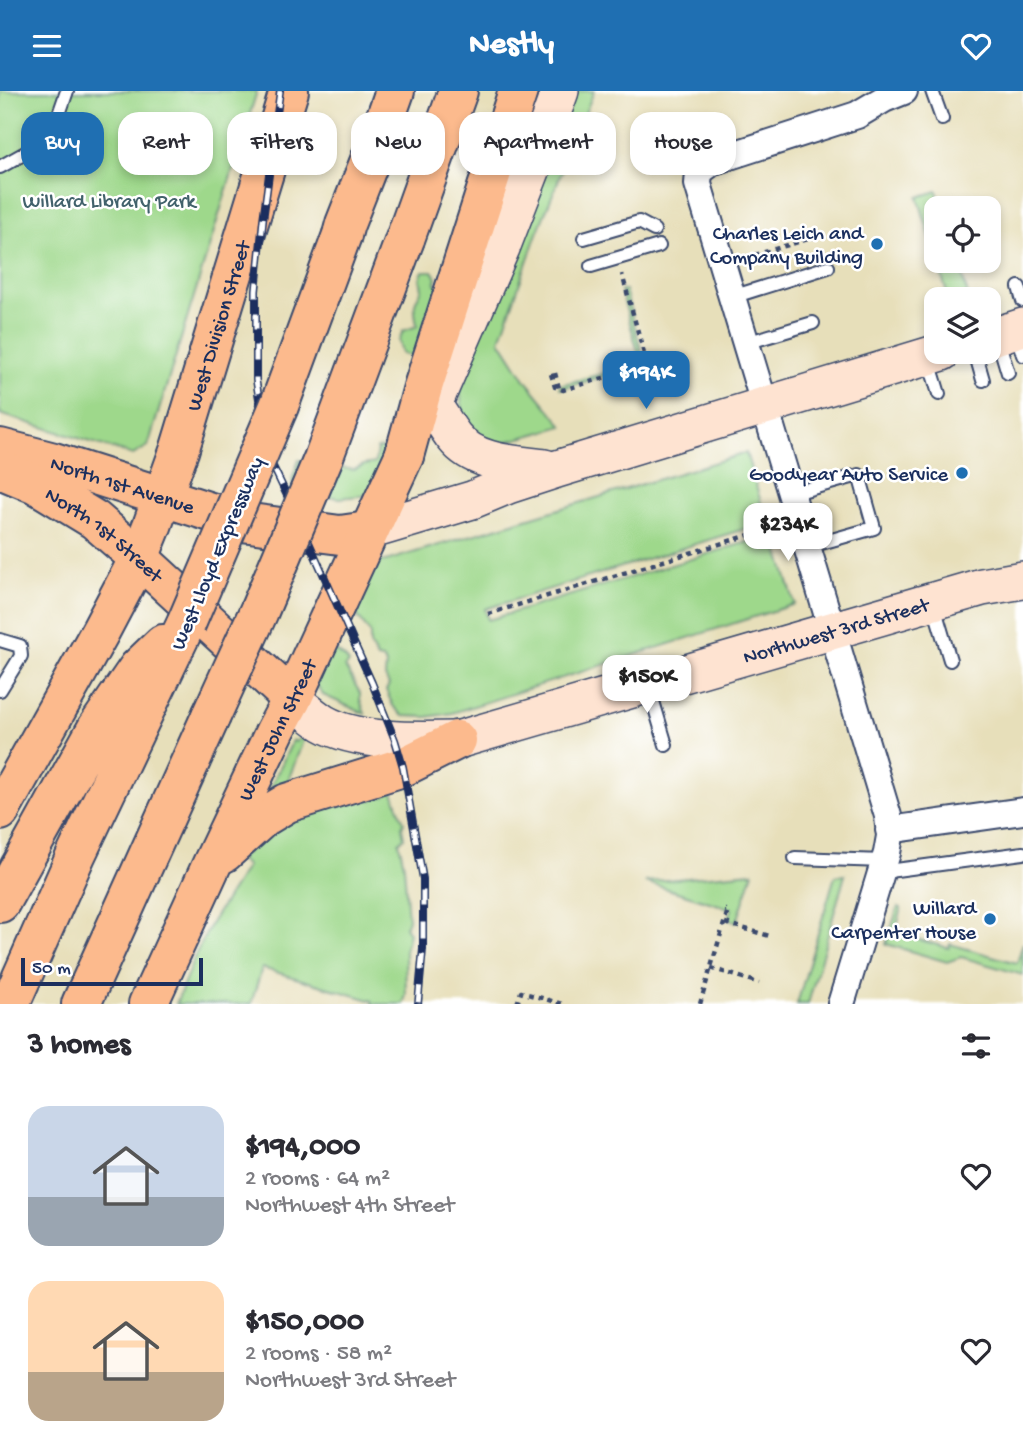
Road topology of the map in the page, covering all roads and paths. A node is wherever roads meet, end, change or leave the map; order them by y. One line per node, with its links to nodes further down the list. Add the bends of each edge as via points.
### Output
1 (67, 91): 11 (lane, via 57,120 34,148)
2 (289, 91): 39 (main road, West Division Street)
3 (395, 91): 47 (main road, West Lloyd Expressway, bridge, via 279,406)
4 (458, 91): 70 (main road, bridge, via 323,459)
5 (518, 91): 36 (main road, West John Street)
6 (560, 91): 33 (main road, via 501,248)
7 (904, 91): 9 (street, via 884,99)
8 (932, 91): 10 (lane)
9 (863, 100): 21 (street, via 857,115 714,161 699,172 698,184)
10 (942, 119)
11 (0, 167)
12 (654, 230): 14 (lane, via 639,222)
13 (818, 236): 17 (path)
14 (584, 238)
15 (659, 246): 16 (lane)
16 (617, 258): 18 (lane); 29 (path, via 644,366 563,390 555,387)
17 (741, 259)
18 (591, 266)
19 (828, 267): 21 (lane)
20 (1018, 287): 23 (lane)
21 (732, 297): 25 (street)
22 (813, 323): 25 (lane)
23 (1001, 323)
24 (1001, 331): 30 (lane)
25 (746, 343): 34 (street)
26 (924, 357): 34 (main road)
27 (936, 364): 32 (lane)
28 (989, 364): 31 (lane)
29 (553, 373)
30 (1008, 373)
31 (984, 380)
32 (939, 394)
33 (433, 405): 36 (main road); 38 (main road, via 454,438 479,456)
34 (765, 406): 38 (main road); 40 (street)
35 (0, 449): 39 (main road, North 1st Avenue)
36 (404, 456): 41 (main road, West John Street)
37 (0, 469): 43 (main road, North 1st Street, via 36,484 95,520)
38 (557, 469): 41 (main road)
39 (163, 497): 41 (main road, North 1st Avenue, via 242,522 340,535); 43 (main road, West Division Street)
40 (795, 507): 42 (street); 42 (lane, via 859,475 874,528); 46 (path)
41 (368, 531): 53 (main road, West John Street)
42 (807, 547): 48 (street)
43 (139, 558): 53 (main road, North 1st Street); 56 (main road, West Division Street)
44 (1023, 580): 45 (main road, Northwest 3rd Street)
45 (933, 601): 48 (main road, Northwest 3rd Street); 50 (lane)
46 (488, 614)
47 (186, 624): 63 (main road, via 138,668 97,729); 69 (main road, West Lloyd Expressway)
48 (832, 630): 51 (main road, Northwest 3rd Street); 58 (street)
49 (0, 640): 52 (lane, via 20,646 21,656)
50 (950, 660)
51 (648, 685): 54 (main road, Northwest 3rd Street); 55 (lane)
52 (0, 690)
53 (292, 699): 54 (main road, Northwest 3rd Street, via 324,723 349,733 418,741); 61 (main road, West John Street)
54 (457, 740): 61 (main road, via 403,767 287,803 264,817)
55 (666, 745)
56 (0, 811)
57 (1023, 811): 58 (street)
58 (889, 831): 62 (street)
59 (1023, 853): 62 (lane)
60 (795, 858): 62 (lane)
61 (212, 864): 71 (main road, West John Street)
62 (883, 866): 75 (street)
63 (0, 903)
64 (725, 910): 65 (path)
65 (724, 923): 66 (path); 67 (path)
66 (773, 937)
67 (711, 968): 68 (path); 74 (path)
68 (759, 983)
69 (10, 1004)
70 (80, 1004)
71 (148, 1004)
72 (517, 1004): 73 (path, via 521,992)
73 (562, 1004)
74 (700, 1004)
75 (841, 1004)

